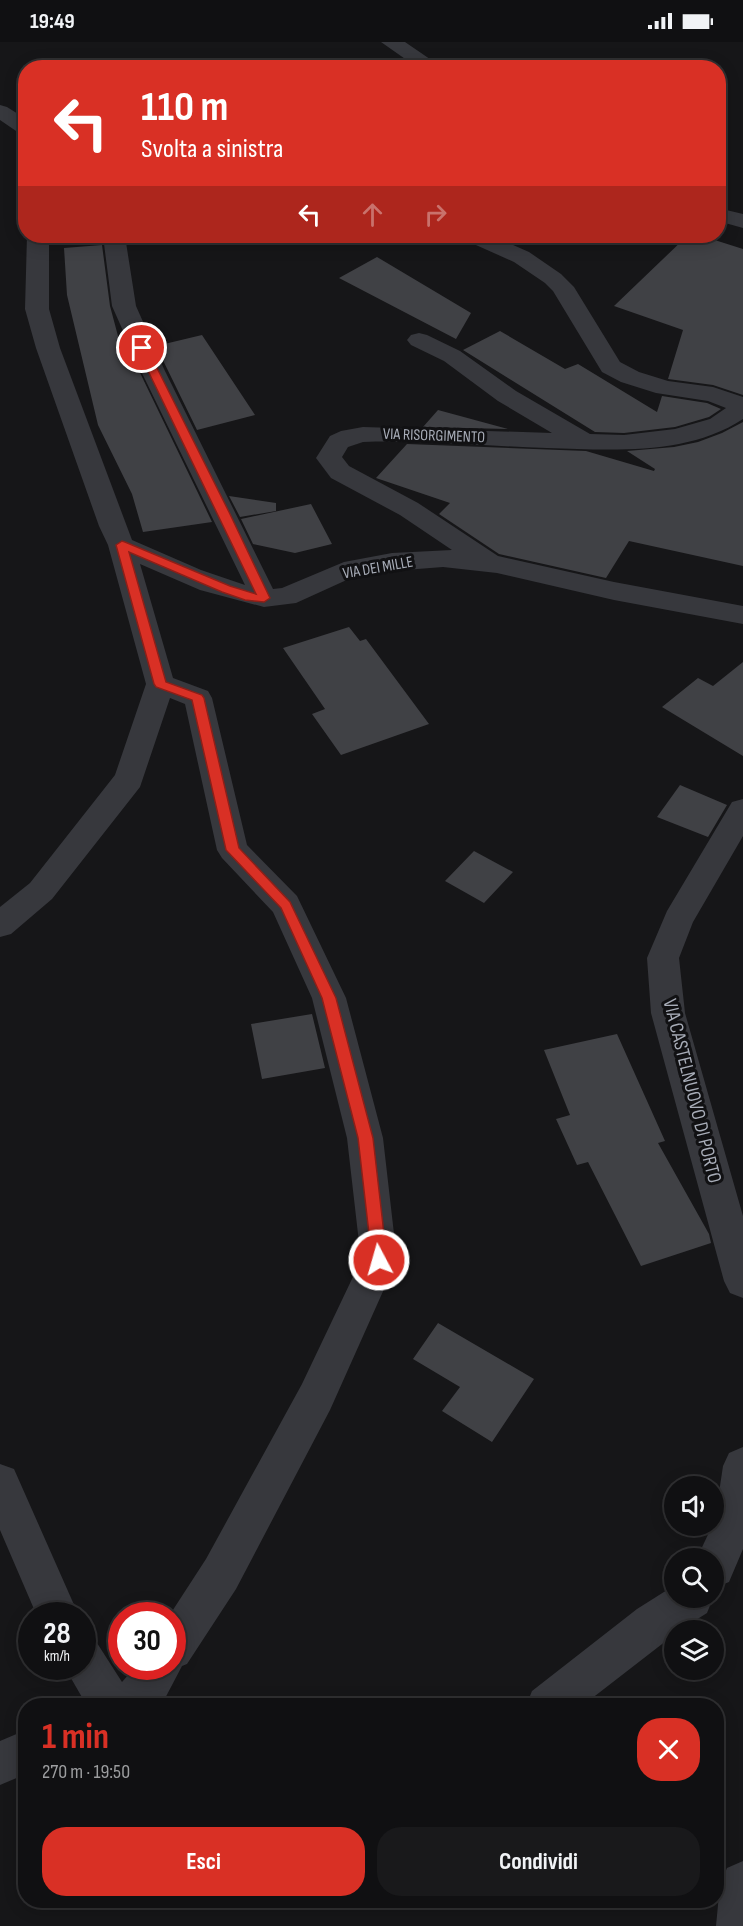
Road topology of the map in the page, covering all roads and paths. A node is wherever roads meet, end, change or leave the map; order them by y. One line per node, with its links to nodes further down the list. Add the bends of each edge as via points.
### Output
1 (391, 42): 2 (street)
2 (420, 60)
3 (0, 111): 4 (street)
4 (18, 123)
5 (726, 216): 6 (street)
6 (743, 221)
7 (38, 243): 13 (street, via 38,309 48,348)
8 (115, 243): 15 (street, via 124,306)
9 (492, 243): 11 (street, VIA RISORGIMENTO, via 553,277 611,367 665,388 713,394)
10 (419, 340): 12 (street, via 452,356 507,396)
11 (743, 407): 12 (street, VIA RISORGIMENTO, via 719,424 677,436)
12 (586, 443): 14 (street, VIA RISORGIMENTO, via 370,434 345,438 331,450 329,458 340,472 410,509)
13 (122, 545): 15 (street, VIA DEI MILLE, via 226,589); 17 (street)
14 (496, 564): 15 (street, VIA DEI MILLE, via 443,558 392,562 344,571 286,597); 16 (street, VIA DEI MILLE)
15 (264, 598)
16 (743, 615)
17 (160, 684): 19 (street, via 129,779 41,891); 26 (street, via 198,698 233,850 286,905 329,998 365,1138 379,1260 310,1408 220,1574)
18 (743, 810): 20 (street, VIA CASTELNUOVO DI PORTO, via 678,920 663,958 668,1013)
19 (0, 925)
20 (743, 1281)
21 (743, 1466): 23 (street, via 738,1513)
22 (0, 1484): 24 (street)
23 (723, 1548)
24 (52, 1602)
25 (677, 1608): 31 (street)
26 (186, 1627)
27 (95, 1680): 29 (street)
28 (152, 1680): 30 (street)
29 (106, 1698)
30 (136, 1698)
31 (557, 1698)
32 (18, 1755): 33 (street)
33 (0, 1763)
34 (743, 1884): 35 (street)
35 (739, 1926)

